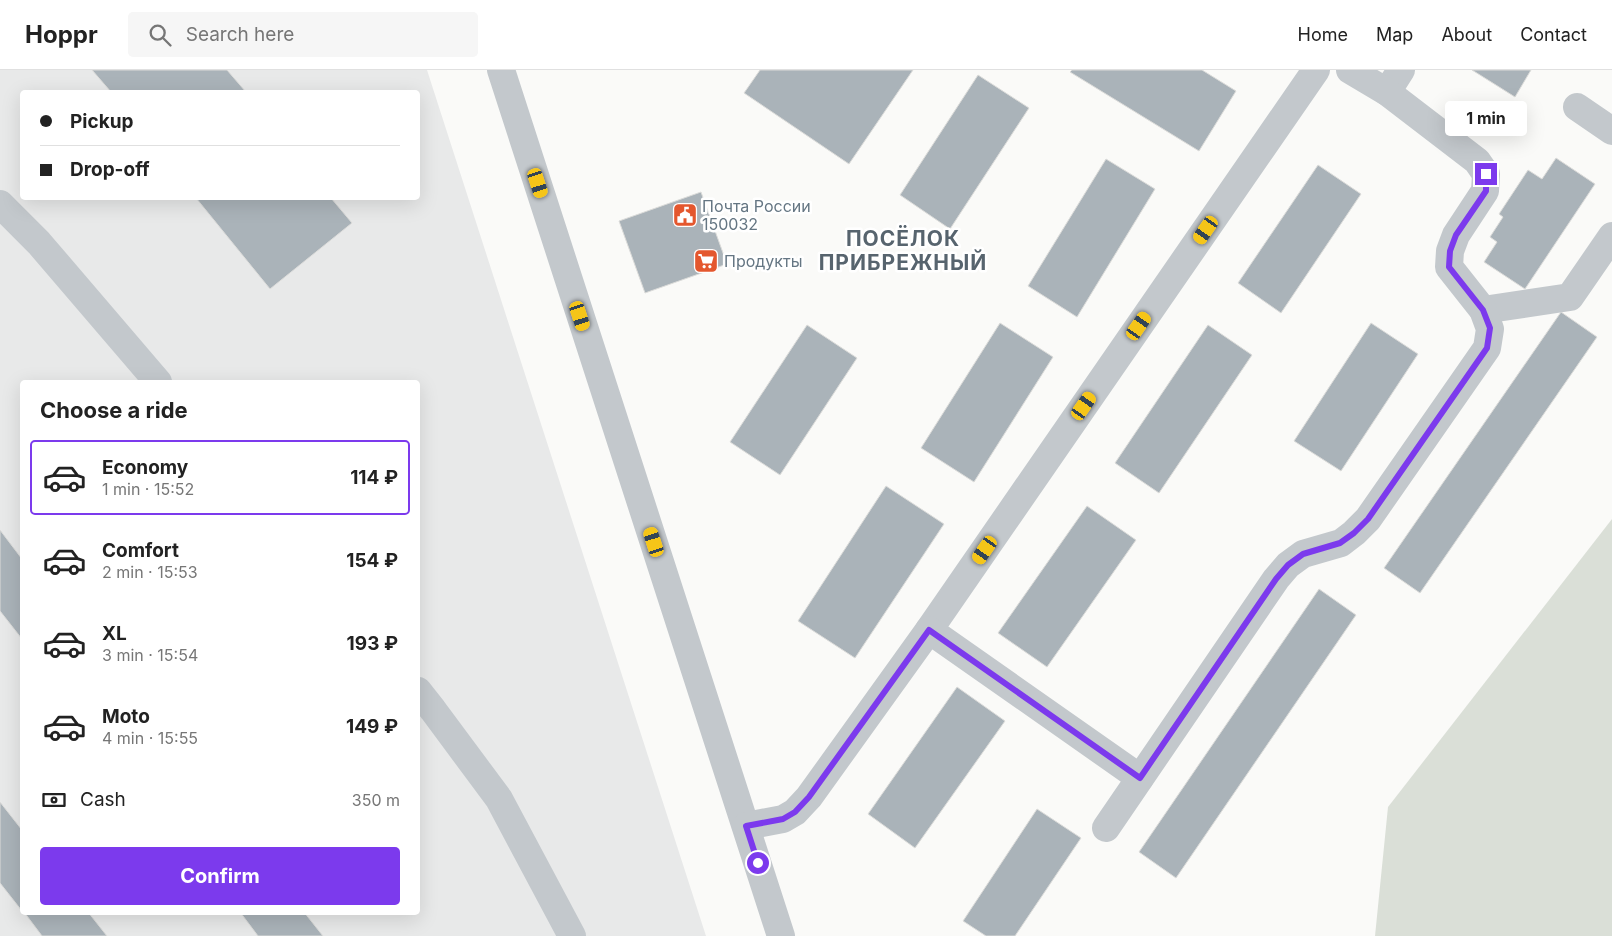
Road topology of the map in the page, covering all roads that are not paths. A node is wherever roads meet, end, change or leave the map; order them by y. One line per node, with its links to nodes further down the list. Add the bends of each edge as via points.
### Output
1 (501, 70): 14 (street)
2 (1316, 70): 11 (street)
3 (1350, 70): 4 (street)
4 (1394, 81): 9 (street, via 1477,161 1486,174 1486,191 1456,235 1449,267)
5 (1577, 107): 6 (street)
6 (1612, 131)
7 (0, 204): 10 (street, via 39,243)
8 (1612, 236): 9 (street, via 1570,296)
9 (1483, 310): 13 (street, via 1490,328 1487,348 1368,519 1340,543 1303,554 1288,565)
10 (156, 380)
11 (929, 630): 13 (street); 14 (street, via 795,812 783,819)
12 (420, 694): 16 (street, via 499,799)
13 (1140, 778): 15 (street)
14 (746, 826): 17 (street)
15 (1106, 828)
16 (572, 936)
17 (781, 936)

